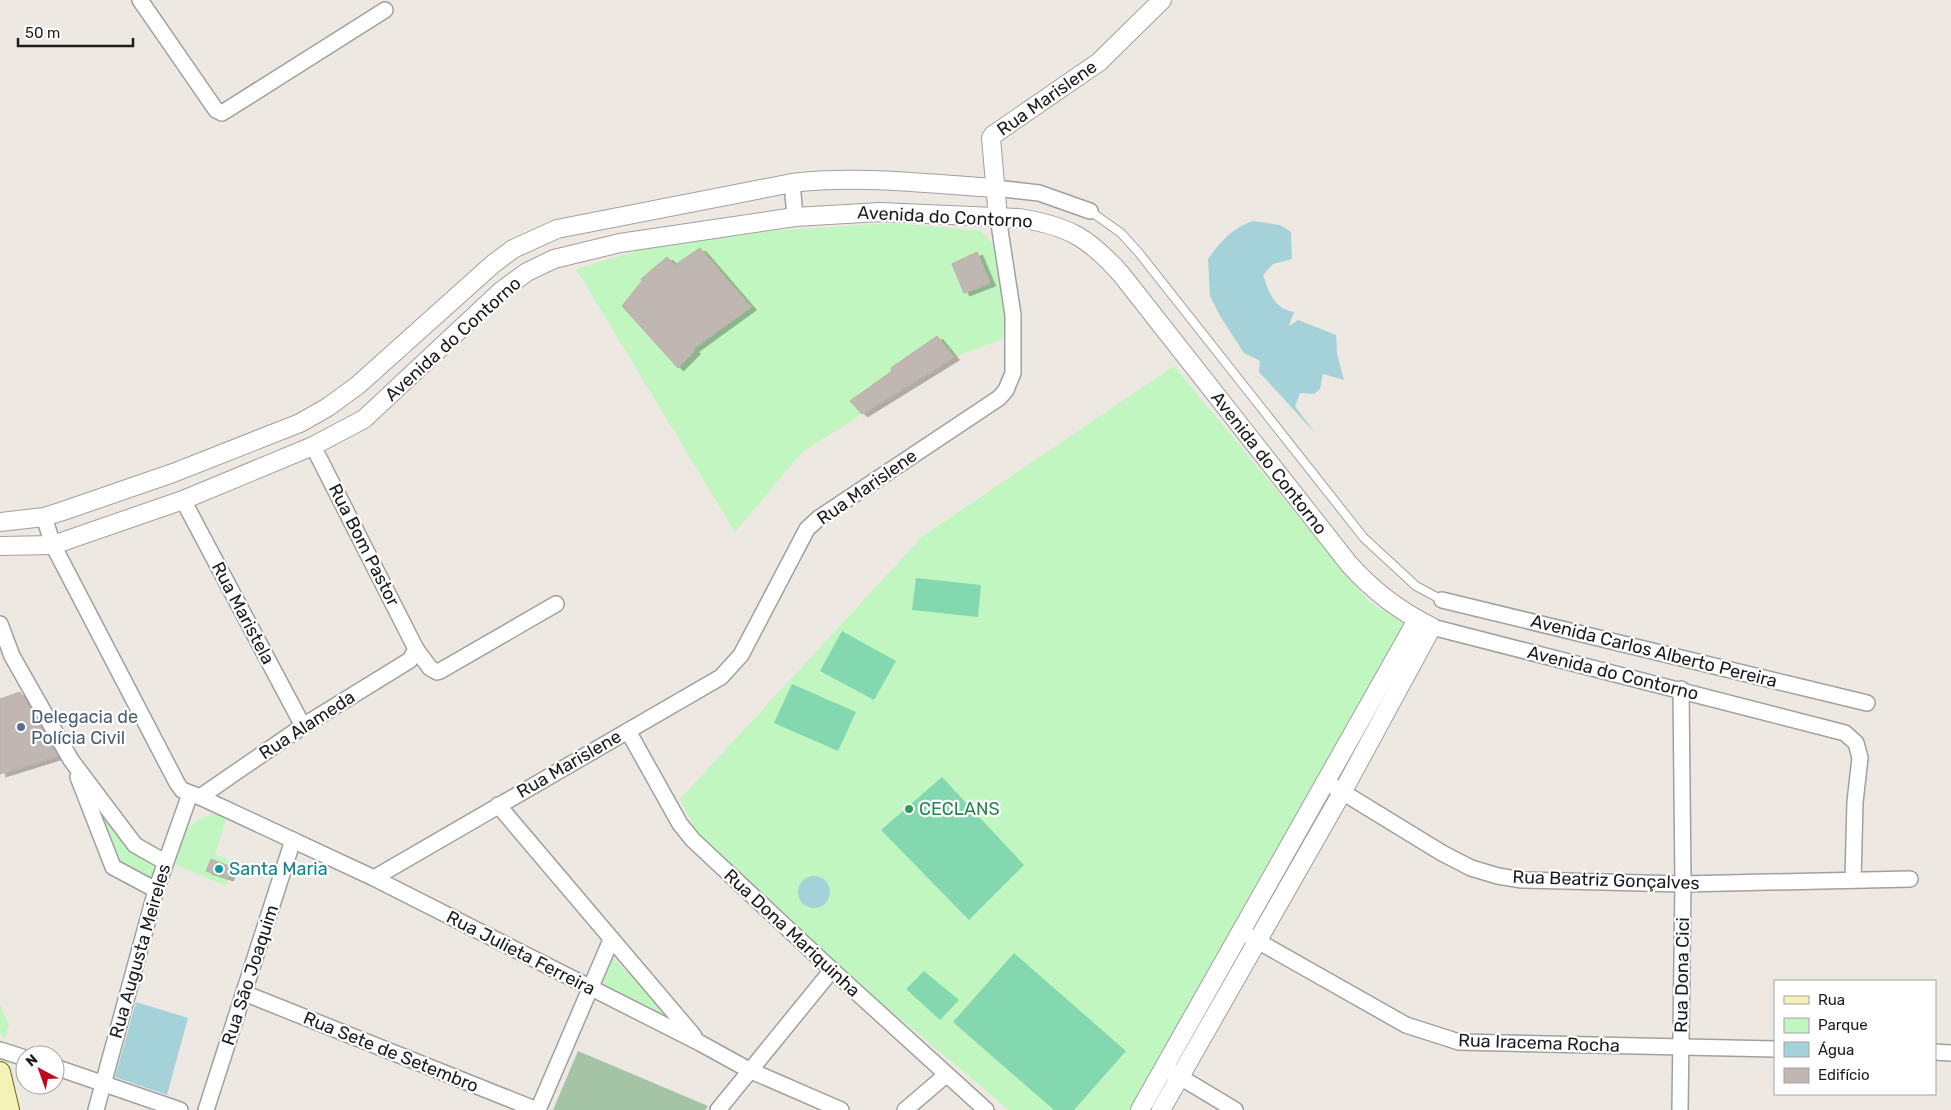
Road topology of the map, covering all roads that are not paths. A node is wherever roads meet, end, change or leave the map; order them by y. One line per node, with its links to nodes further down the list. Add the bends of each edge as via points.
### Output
1 (140, 0): 3 (street, via 216,110 222,113)
2 (1162, 0): 5 (street, Rua Marislene, via 1099,62 993,135)
3 (385, 10)
4 (792, 184): 5 (street, via 852,180); 7 (street); 11 (street, via 582,223 535,238 493,264 376,370 328,407 300,423 240,448)
5 (995, 188): 6 (street, via 1039,193); 8 (street, Rua Marislene)
6 (1090, 211): 15 (lane, via 1114,228 1139,254 1364,538 1416,586)
7 (795, 216): 8 (street, Avenida do Contorno, via 880,212); 9 (street, Avenida do Contorno, via 584,251 554,259 527,272 502,291 364,419)
8 (998, 217): 17 (street, Avenida do Contorno, via 1045,222 1073,232 1109,260 1349,564 1370,587); 23 (street, Rua Marislene, via 1013,315 1014,373 1006,390 999,398 818,518 800,539 732,667 721,677)
9 (313, 446): 10 (street, Avenida do Contorno); 19 (street, Rua Bom Pastor)
10 (183, 500): 13 (street, Avenida do Contorno); 22 (street, Rua Maristela)
11 (44, 517): 12 (street); 13 (street)
12 (0, 522)
13 (53, 545): 14 (street, Avenida do Contorno); 27 (street, via 177,783)
14 (0, 546)
15 (1442, 600): 21 (street, Avenida Carlos Alberto Pereira)
16 (556, 604): 19 (street, Rua Bom Pastor, via 440,671 430,668)
17 (1425, 623): 20 (street, Avenida do Contorno); 25 (street); 26 (street)
18 (0, 624): 24 (street, via 27,685)
19 (416, 647): 22 (street, Rua Alameda, via 410,660)
20 (1681, 689): 33 (street, Avenida do Contorno, via 1786,716 1845,733 1852,738 1859,750); 34 (street, Rua Dona Cici)
21 (1867, 703)
22 (303, 726): 27 (street, Rua Alameda)
23 (628, 731): 28 (street, Rua Marislene); 39 (street, Rua Dona Mariquinha, via 686,832)
24 (71, 760): 30 (street, via 135,845); 35 (street, via 113,867)
25 (1326, 782): 26 (street, Rua Beatriz Gonçalves); 36 (street)
26 (1343, 791): 34 (street, Rua Beatriz Gonçalves, via 1442,853 1471,868 1498,876 1522,880); 38 (street)
27 (195, 796): 29 (street, Rua Julieta Ferreira); 30 (street, Rua Augusta Meireles)
28 (498, 805): 31 (street, Rua Marislene); 37 (street)
29 (293, 840): 31 (street, Rua Julieta Ferreira); 41 (street, Rua São Joaquim)
30 (165, 862): 35 (street, Rua Augusta Meireles)
31 (374, 878): 40 (street, Rua Julieta Ferreira)
32 (1910, 879): 33 (street, Rua Beatriz Gonçalves)
33 (1853, 880): 34 (street, Rua Beatriz Gonçalves)
34 (1683, 884): 43 (street, Rua Dona Cici)
35 (156, 890): 55 (street, Rua Augusta Meireles)
36 (1241, 932): 38 (street, Rua Iracema Rocha); 49 (street)
37 (611, 940): 40 (street); 42 (street)
38 (1258, 940): 43 (street, Rua Iracema Rocha, via 1406,1025 1459,1042); 53 (street)
39 (832, 970): 51 (street); 52 (street, Rua Dona Mariquinha)
40 (591, 989): 42 (street, Rua Julieta Ferreira); 60 (street)
41 (244, 993): 59 (street, Rua São Joaquim); 60 (street, Rua Sete de Setembro)
42 (700, 1043): 51 (street, Rua Julieta Ferreira)
43 (1681, 1046): 44 (street, Rua Iracema Rocha); 68 (street, Rua Dona Cici)
44 (1774, 1049)
45 (0, 1050): 48 (street)
46 (1936, 1052): 47 (street)
47 (1951, 1053)
48 (15, 1055)
49 (1164, 1068): 53 (street); 65 (street)
50 (65, 1070): 55 (street)
51 (749, 1070): 61 (street); 62 (street, Rua Julieta Ferreira)
52 (946, 1075): 63 (street); 64 (street, Rua Dona Mariquinha)
53 (1180, 1077): 66 (street); 67 (street)
54 (1, 1078): 56 (main road)
55 (103, 1082): 57 (street, Rua Augusta Meireles); 58 (street)
56 (9, 1110)
57 (96, 1110)
58 (180, 1110)
59 (206, 1110)
60 (538, 1110)
61 (718, 1110)
62 (842, 1110)
63 (905, 1110)
64 (986, 1110)
65 (1140, 1110)
66 (1161, 1110)
67 (1235, 1110)
68 (1680, 1110)

